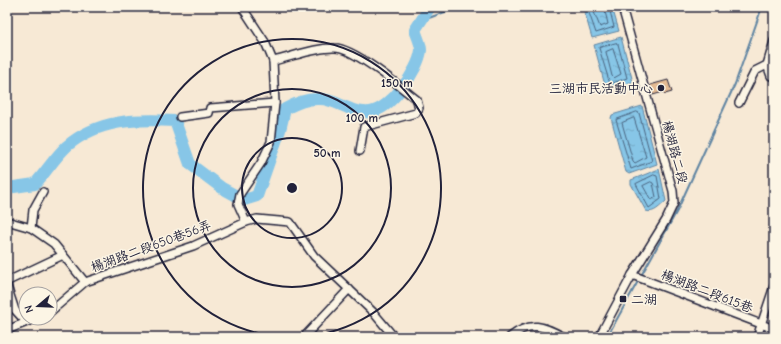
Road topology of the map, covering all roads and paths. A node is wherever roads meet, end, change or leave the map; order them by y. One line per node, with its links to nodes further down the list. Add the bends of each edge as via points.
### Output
1 (242, 7): 4 (street, via 265,42)
2 (622, 7): 16 (street, 楊湖路二段, via 674,197 666,220)
3 (774, 41): 5 (street)
4 (272, 61): 7 (street); 10 (street, via 324,48 343,48 417,100 419,108 416,113 364,127)
5 (767, 65): 6 (street, via 770,76); 8 (street, via 755,71)
6 (774, 77)
7 (276, 103): 9 (street, via 210,108 209,113); 13 (street, via 271,142 261,163 240,194 238,204)
8 (739, 103)
9 (180, 117)
10 (360, 151)
11 (43, 192): 14 (street, via 33,210)
12 (7, 221): 14 (street, 楊湖路二段650巷56弄)
13 (246, 222): 17 (street, 楊湖路二段650巷56弄, via 193,246); 20 (street, 楊湖路二段650巷56弄, via 257,219 290,222 314,256)
14 (31, 228): 15 (street, 楊湖路二段650巷56弄, via 54,244)
15 (63, 255): 17 (street, 楊湖路二段650巷56弄); 18 (street, via 8,281)
16 (632, 275): 23 (street, 楊湖路二段615巷); 31 (street, 楊湖路二段)
17 (85, 282): 21 (street, 楊湖路二段650巷56弄)
18 (7, 285): 22 (street)
19 (774, 286): 23 (street)
20 (349, 289): 27 (street); 28 (street, 楊湖路二段650巷56弄)
21 (58, 305)
22 (18, 313)
23 (761, 324): 25 (street, 楊湖路二段615巷); 32 (street)
24 (18, 325): 26 (street)
25 (774, 329)
26 (7, 330)
27 (304, 337)
28 (394, 337)
29 (510, 337): 30 (street, via 518,330 531,326 546,328)
30 (564, 337)
31 (599, 337)
32 (757, 337)

